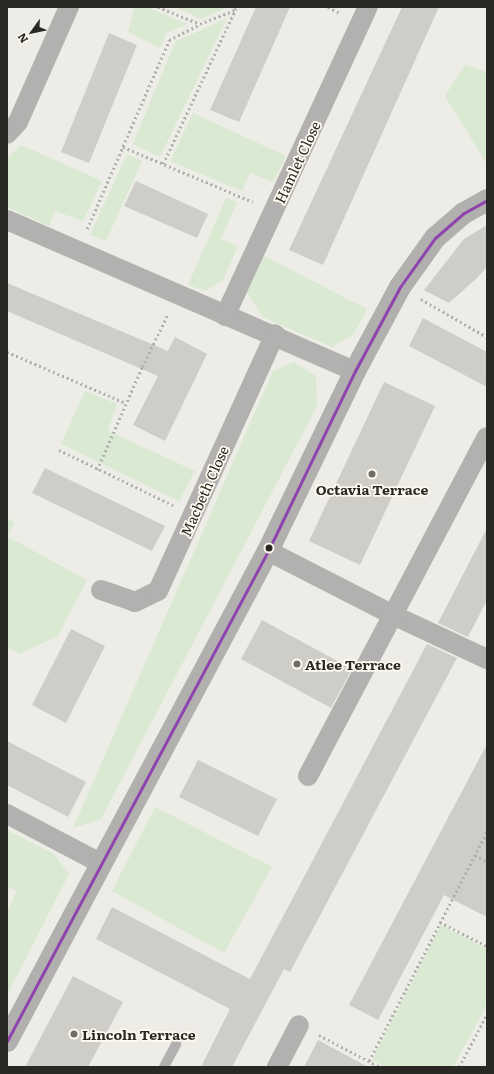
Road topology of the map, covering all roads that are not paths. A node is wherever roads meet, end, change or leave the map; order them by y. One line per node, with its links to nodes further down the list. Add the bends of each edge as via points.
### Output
1 (69, 7): 3 (street, via 18,122)
2 (368, 7): 6 (street, Hamlet Close)
3 (7, 134)
4 (487, 200): 8 (street, via 464,213 435,238 400,287)
5 (7, 220): 6 (street)
6 (225, 316): 7 (street)
7 (275, 334): 8 (street); 11 (street, Macbeth Close, via 158,590 135,602)
8 (356, 371): 10 (street)
9 (487, 437): 12 (street)
10 (268, 551): 12 (street); 16 (street)
11 (101, 590)
12 (393, 615): 13 (street); 14 (street)
13 (487, 659)
14 (308, 776)
15 (7, 814): 16 (street)
16 (100, 863): 18 (street)
17 (299, 1025): 21 (street)
18 (7, 1041)
19 (176, 1044): 20 (lane)
20 (164, 1067)
21 (278, 1067)

